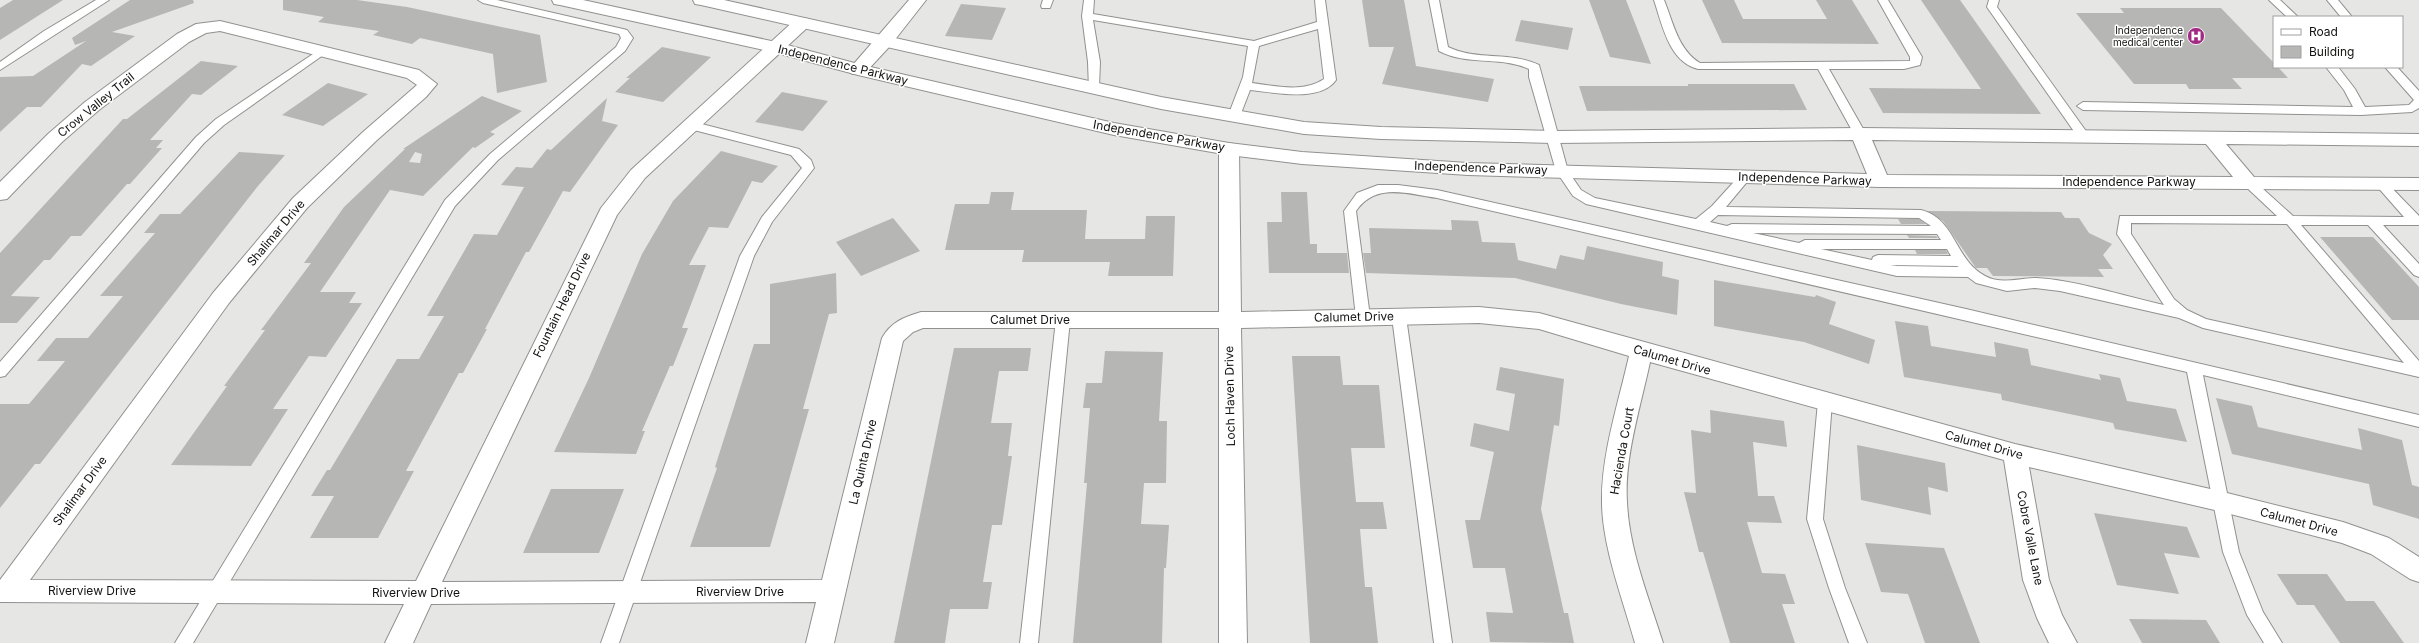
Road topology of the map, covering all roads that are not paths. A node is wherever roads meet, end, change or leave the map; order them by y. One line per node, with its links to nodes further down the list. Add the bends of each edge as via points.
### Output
1 (104, 0): 25 (lane, via 48,33)
2 (483, 0): 76 (lane, via 623,32 627,38 621,50 494,157 450,203)
3 (560, 0): 22 (street, Independence Parkway)
4 (701, 0): 17 (street)
5 (918, 0): 20 (street)
6 (1089, 0): 14 (lane)
7 (1320, 0): 18 (lane)
8 (1434, 0): 38 (lane, via 1440,42 1444,48 1458,56 1526,62 1535,68 1535,77)
9 (1659, 0): 24 (lane, via 1680,52 1693,64 1707,67)
10 (1883, 0): 24 (lane, via 1916,57 1916,64)
11 (1994, 0): 39 (lane, via 1992,7)
12 (2274, 0): 15 (lane)
13 (2332, 0): 16 (lane)
14 (1087, 16): 21 (lane); 30 (lane, via 1094,62)
15 (2292, 16)
16 (2346, 16)
17 (802, 23): 20 (street); 22 (street, Fountain Head Drive)
18 (1323, 24): 21 (lane); 29 (lane, via 1330,80 1322,88 1306,91)
19 (202, 28): 23 (street, Shalimar Drive, via 220,26); 49 (street, Crow Valley Trail, via 183,38 92,106 55,138)
20 (884, 42): 28 (street); 30 (street)
21 (1254, 44): 29 (lane)
22 (776, 47): 28 (street, Independence Parkway); 36 (street, Fountain Head Drive)
23 (322, 51): 67 (lane, via 220,122 200,140); 74 (street, Shalimar Drive, via 413,74 428,84 305,198 260,250 221,298)
24 (1822, 66): 37 (lane)
25 (0, 67)
26 (2333, 68): 34 (lane)
27 (2392, 68): 31 (lane)
28 (858, 70): 42 (street, Independence Parkway, via 1114,129)
29 (1246, 86): 35 (lane)
30 (1093, 87): 35 (street)
31 (2419, 98)
32 (2419, 102): 34 (lane, via 2412,108)
33 (2083, 106): 34 (lane)
34 (2361, 110)
35 (1234, 116): 38 (street, via 1304,128 1380,133); 42 (street, Loch Haven Drive)
36 (690, 125): 77 (street, Fountain Head Drive, via 638,174 608,213); 78 (lane, via 795,152 807,163 808,168 767,220 747,256)
37 (1860, 134): 38 (street); 39 (street); 45 (street)
38 (1554, 137): 43 (lane)
39 (2084, 137): 40 (street)
40 (2212, 139): 41 (street); 46 (street)
41 (2419, 140)
42 (1229, 149): 43 (street, Independence Parkway, via 1386,165); 64 (street, Loch Haven Drive)
43 (1562, 171): 44 (street, Independence Parkway); 51 (lane, via 1577,193 1591,201)
44 (1745, 177): 45 (street, Independence Parkway); 51 (lane)
45 (1880, 181): 46 (street, Independence Parkway)
46 (2248, 182): 47 (street, Independence Parkway); 50 (lane)
47 (2382, 184): 48 (street, Independence Parkway); 53 (lane)
48 (2419, 184)
49 (0, 194)
50 (2291, 220): 52 (lane); 59 (lane, via 2125,220 2124,234 2169,302); 68 (lane)
51 (1707, 221): 54 (lane); 56 (lane); 56 (lane, via 1921,214)
52 (2372, 221): 53 (lane); 58 (lane)
53 (2418, 221)
54 (1744, 236): 55 (lane); 56 (lane)
55 (1779, 244): 56 (lane); 57 (lane)
56 (1953, 246): 57 (lane); 57 (lane, via 1850,260); 59 (lane, via 1981,280 2007,286 2060,286)
57 (1815, 252)
58 (2419, 272)
59 (2182, 314): 68 (lane, via 2203,323)
60 (1363, 317): 61 (street, Calumet Drive); 64 (street, Calumet Drive); 66 (lane, via 1350,211 1361,197 1377,190 1401,189 1437,194)
61 (1399, 317): 65 (street, Calumet Drive, via 1478,315 1539,321); 85 (lane)
62 (945, 320): 63 (street, Calumet Drive); 75 (street, La Quinta Drive, via 921,320 910,323 893,338)
63 (1063, 320): 64 (street, Calumet Drive); 83 (lane)
64 (1229, 320): 84 (street, Loch Haven Drive)
65 (1641, 351): 69 (street, Calumet Drive); 86 (street, Hacienda Court, via 1618,460 1614,501 1617,531)
66 (2194, 368): 70 (lane); 72 (lane)
67 (0, 372)
68 (2419, 372)
69 (1825, 402): 71 (street, Calumet Drive); 87 (lane, via 1815,519)
70 (2419, 421)
71 (2015, 454): 72 (street, Calumet Drive); 88 (street, Cobre Valle Lane, via 2036,580)
72 (2219, 501): 73 (street, Calumet Drive, via 2343,533 2380,546); 89 (lane, via 2231,552 2256,615)
73 (2419, 571)
74 (4, 591): 76 (street, Riverview Drive)
75 (833, 591): 78 (street, Riverview Drive); 82 (street, La Quinta Drive)
76 (214, 592): 77 (street, Riverview Drive); 79 (lane)
77 (423, 593): 78 (street, Riverview Drive); 80 (street, Fountain Head Drive)
78 (628, 593): 81 (lane)
79 (184, 643)
80 (399, 643)
81 (610, 643)
82 (820, 643)
83 (1029, 643)
84 (1234, 643)
85 (1443, 643)
86 (1649, 643)
87 (1858, 643)
88 (2062, 643)
89 (2273, 643)

